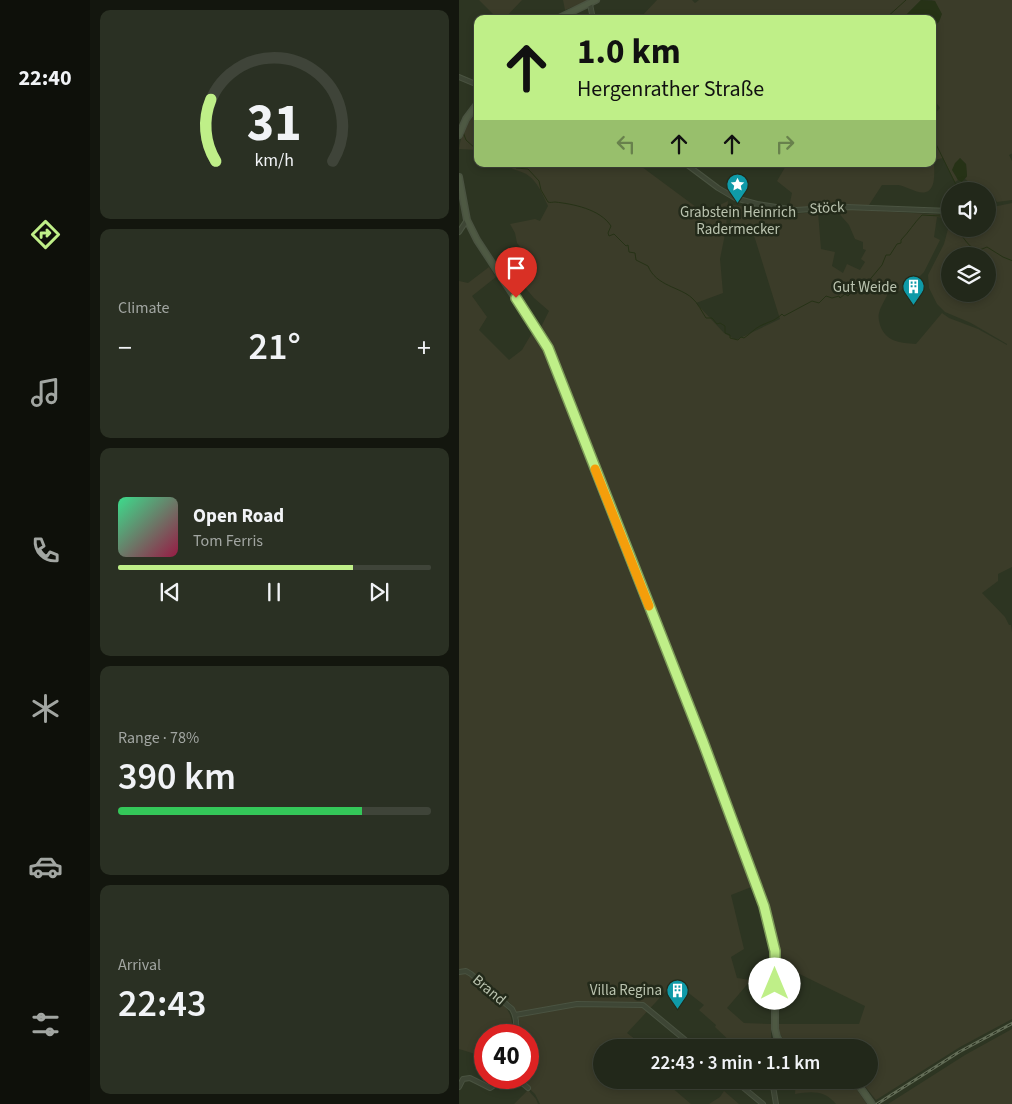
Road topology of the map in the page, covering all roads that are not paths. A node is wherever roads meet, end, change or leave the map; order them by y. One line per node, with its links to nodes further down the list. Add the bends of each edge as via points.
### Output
1 (596, 0): 2 (street)
2 (590, 4): 3 (street); 4 (street)
3 (566, 15)
4 (592, 15)
5 (459, 77): 6 (street)
6 (474, 83)
7 (474, 108): 8 (street)
8 (459, 135)
9 (689, 167): 11 (street, Stöck, via 735,198 757,204 796,210 846,207)
10 (459, 178): 12 (street)
11 (941, 211)
12 (467, 220): 13 (street); 18 (street, via 548,348 703,742 764,906 775,951 775,1029)
13 (459, 232)
14 (459, 972): 15 (street, Brand, via 471,974 504,1001)
15 (515, 1015): 16 (street); 17 (street, via 577,1004 643,1005)
16 (516, 1024)
17 (684, 1039)
18 (779, 1039)
19 (474, 1080): 20 (street, via 463,1079)
20 (459, 1087)
21 (745, 1089): 24 (street)
22 (773, 1089): 25 (street)
23 (861, 1089): 26 (street)
24 (763, 1104)
25 (775, 1104)
26 (872, 1104)

